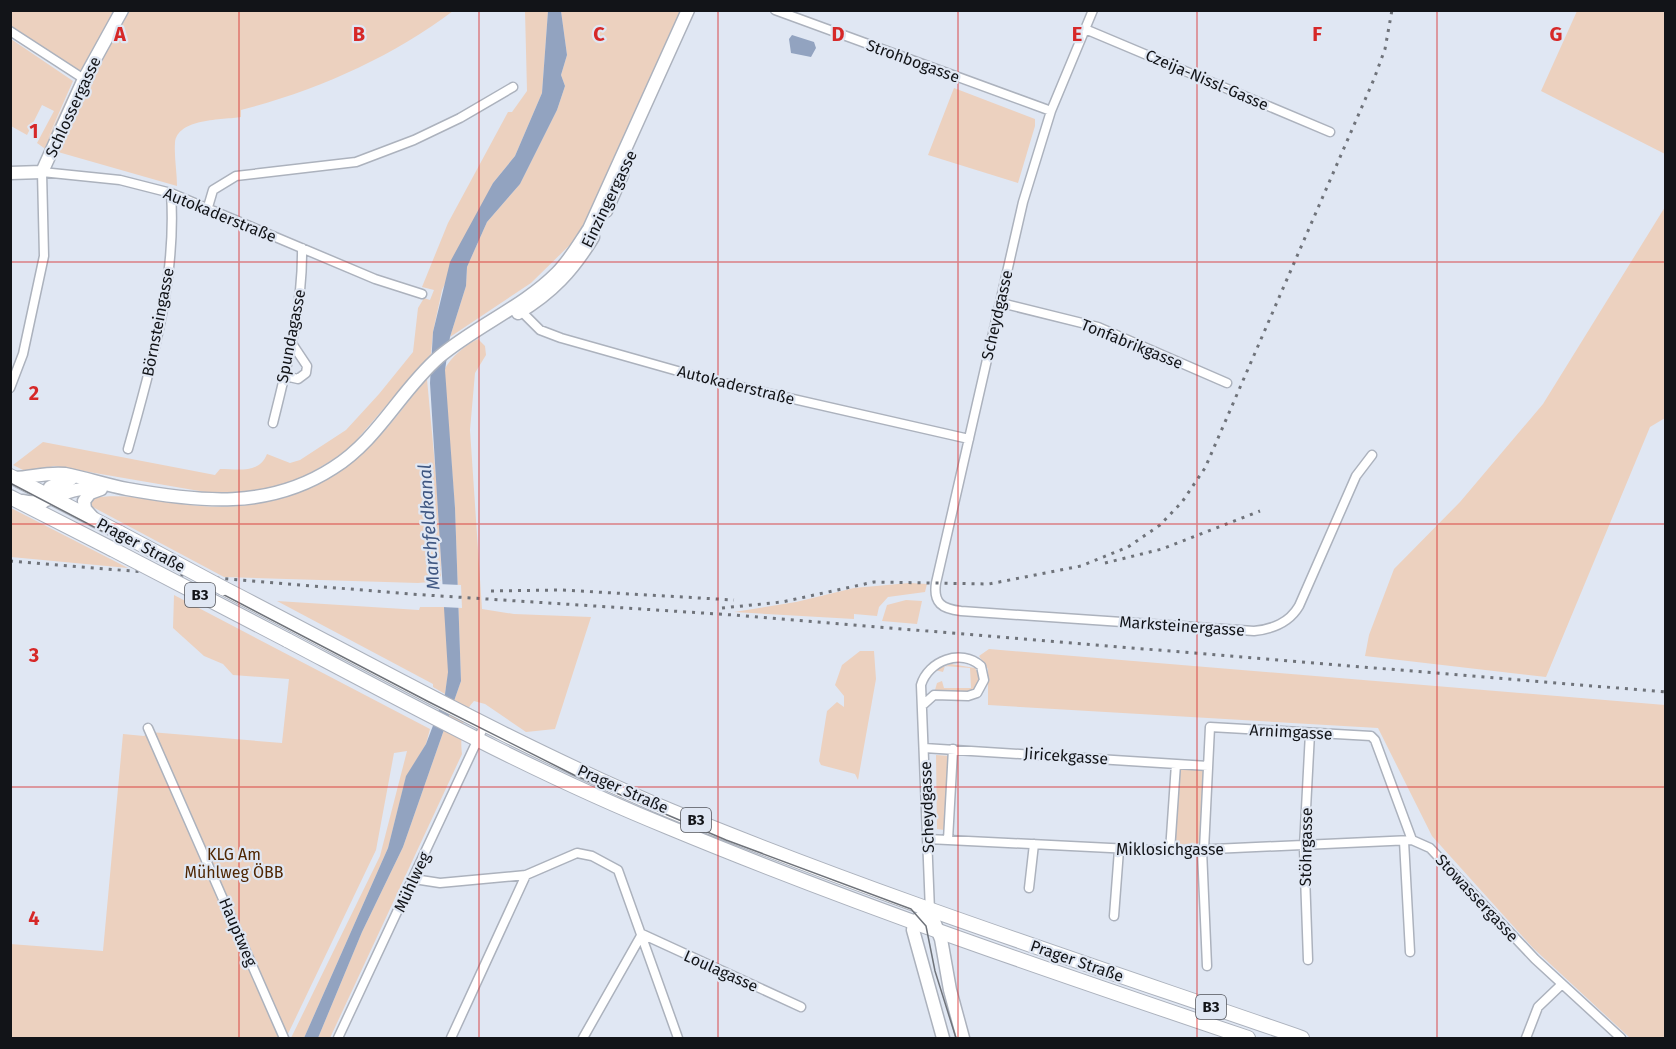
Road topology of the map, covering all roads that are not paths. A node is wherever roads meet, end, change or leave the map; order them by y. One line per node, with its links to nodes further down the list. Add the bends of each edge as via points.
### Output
1 (122, 10): 8 (main road, Schlossergasse)
2 (688, 10): 19 (main road, Einzingergasse, via 589,229 557,273)
3 (695, 10): 19 (main road, Einzingergasse, via 616,191 578,262 561,282)
4 (776, 10): 10 (street, Strohbogasse)
5 (1093, 10): 6 (street, Scheydgasse)
6 (1085, 29): 10 (street, Scheydgasse); 11 (street, Czeija-Nissl-Gasse)
7 (10, 31): 8 (street)
8 (84, 79): 12 (main road, Schlossergasse)
9 (513, 87): 15 (street, via 414,140 357,162 236,176 213,190)
10 (1051, 111): 18 (street, Scheydgasse, via 1023,202)
11 (1330, 132)
12 (42, 172): 13 (main road, Autokaderstraße); 14 (street, Autokaderstraße, via 120,180); 23 (street, via 44,256 23,354)
13 (10, 173)
14 (171, 194): 15 (street, Autokaderstraße); 26 (street, Börnsteingasse, via 173,225 157,345)
15 (208, 207): 16 (street, Autokaderstraße)
16 (302, 248): 17 (street, Autokaderstraße); 20 (street, Spundagasse)
17 (422, 294)
18 (1001, 303): 22 (street, Tonfabrikgasse, via 1098,327); 25 (street, Scheydgasse)
19 (518, 308): 25 (street, Autokaderstraße, via 540,330 581,344 706,379); 31 (main road, Einzingergasse, via 439,357 367,442 333,469 288,490 253,499 210,500)
20 (291, 342): 21 (street, Spundagasse); 21 (street, via 307,366 306,373 298,379)
21 (285, 376): 24 (street, Spundagasse)
22 (1227, 383)
23 (10, 388)
24 (273, 423)
25 (969, 439): 36 (street, Scheydgasse, via 935,592 942,607)
26 (128, 449)
27 (1372, 455): 36 (street, Marksteinergasse, via 1356,476 1299,606 1275,627 1254,632)
28 (13, 477): 29 (main road, Einzingergasse); 33 (main road, Prager Straße / B3)
29 (78, 477): 31 (main road, Einzingergasse); 33 (main road, via 56,483)
30 (101, 489): 31 (main road, Einzingergasse); 33 (main road, Einzingergasse, via 74,488); 35 (main road, via 90,493 84,501 88,514)
31 (126, 489)
32 (11, 498): 33 (main road, Einzingergasse, via 29,503); 34 (main road, Prager Straße / B3)
33 (46, 498): 34 (main road); 35 (main road, Prager Straße / B3)
34 (52, 519): 41 (main road, Prager Straße / B3, bridge)
35 (99, 522): 38 (main road, Prager Straße / B3, bridge)
36 (961, 611)
37 (924, 704): 37 (street, Scheydgasse, via 934,695 977,693 983,684 981,666 963,658 937,663 922,682); 42 (street, Scheydgasse)
38 (485, 724): 41 (street, Mühlweg); 57 (main road, Prager Straße / B3, via 670,810)
39 (148, 728): 67 (street, Hauptweg)
40 (1310, 733): 45 (street, Arnimgasse, via 1210,727); 48 (street, Arnimgasse, via 1371,736 1375,740); 50 (street, Stöhrgasse)
41 (478, 739): 55 (street, Mühlweg); 59 (main road, Prager Straße / B3, via 666,827)
42 (924, 748): 43 (street, Jiricekgasse); 46 (street, Scheydgasse)
43 (953, 749): 44 (street, Jiricekgasse); 47 (street, Scheydgasse)
44 (1176, 764): 45 (street, Jiricekgasse); 53 (street)
45 (1208, 766): 52 (street)
46 (928, 839): 47 (street, Miklosichgasse); 57 (street, Scheydgasse)
47 (948, 840): 49 (street, Miklosichgasse)
48 (1408, 841): 50 (street, Miklosichgasse); 62 (street); 65 (street, Stowassergasse, via 1430,848)
49 (1034, 844): 51 (street, Miklosichgasse); 56 (street)
50 (1304, 847): 52 (street, Miklosichgasse); 63 (street, Stöhrgasse)
51 (1119, 850): 53 (street, Miklosichgasse); 58 (street)
52 (1203, 850): 53 (street, Miklosichgasse); 64 (street)
53 (1170, 851)
54 (526, 875): 55 (street, via 440,883); 61 (street, via 578,853 592,856 618,870); 69 (street)
55 (414, 879): 68 (street, Mühlweg)
56 (1029, 888)
57 (930, 911): 59 (main road); 60 (main road); 75 (main road, Prager Straße / B3)
58 (1114, 916)
59 (914, 922): 60 (main road, Prager Straße / B3); 72 (main road, via 922,969)
60 (938, 930): 73 (main road); 74 (main road, Prager Straße / B3)
61 (642, 934): 66 (street, Loulagasse); 70 (street); 71 (street)
62 (1410, 952)
63 (1308, 960)
64 (1208, 966)
65 (1561, 985): 76 (street, via 1538,1007); 77 (street, Stowassergasse)
66 (801, 1007)
67 (284, 1038)
68 (338, 1038)
69 (451, 1038)
70 (583, 1038)
71 (678, 1038)
72 (943, 1038)
73 (963, 1038)
74 (1248, 1038)
75 (1302, 1038)
76 (1526, 1038)
77 (1621, 1038)

